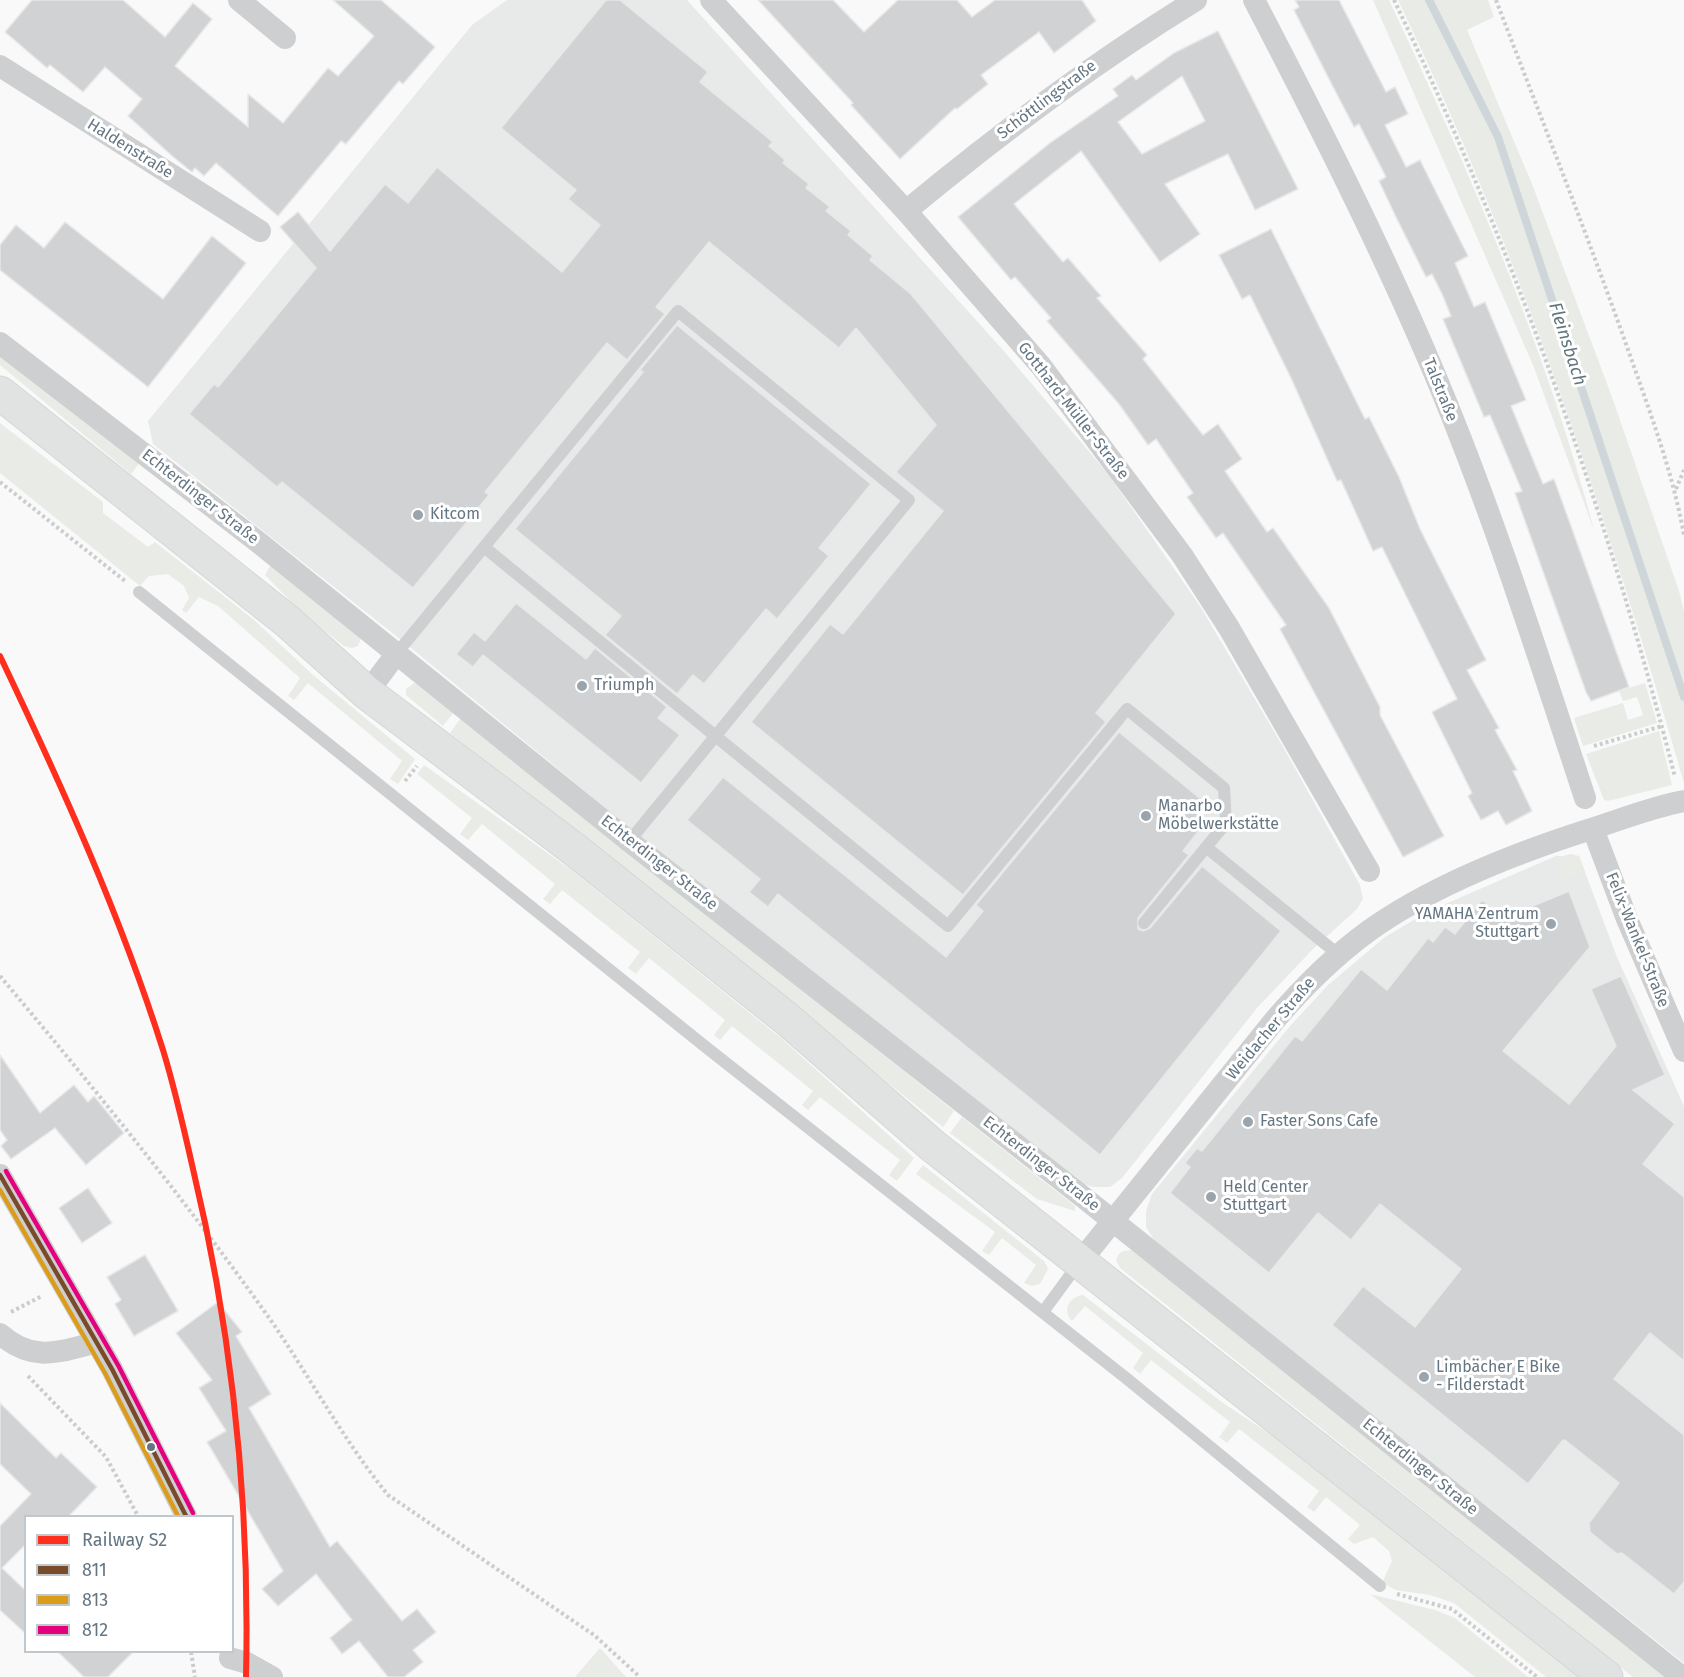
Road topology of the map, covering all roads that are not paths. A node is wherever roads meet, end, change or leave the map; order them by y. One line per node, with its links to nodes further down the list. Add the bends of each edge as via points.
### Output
1 (239, 0): 5 (street)
2 (711, 0): 7 (street, Gotthard-Müller-Straße)
3 (1196, 0): 7 (street, Schöttlingstraße, via 1039,103)
4 (1254, 0): 16 (street, Talstraße, via 1340,170 1430,363 1530,630)
5 (285, 38)
6 (0, 66): 8 (street, Haldenstraße)
7 (906, 211): 21 (street, Gotthard-Müller-Straße, via 1041,366 1182,555)
8 (260, 231)
9 (0, 343): 13 (street, Echterdinger Straße)
10 (0, 393): 14 (main road, via 287,621)
11 (484, 547): 13 (lane); 15 (lane); 15 (lane, via 678,310 909,500)
12 (139, 592): 28 (lane)
13 (397, 653): 14 (street); 19 (street, Echterdinger Straße)
14 (367, 693): 27 (main road, via 575,850 787,1019 933,1146)
15 (716, 736): 19 (lane); 20 (lane, via 948,926 1127,709 1224,788 1226,823)
16 (1585, 798)
17 (1683, 801): 18 (street, Weidacher Straße)
18 (1593, 828): 23 (street, Weidacher Straße, via 1526,850 1461,880 1393,915); 24 (street, Felix-Wankel-Straße)
19 (629, 841): 26 (street, Echterdinger Straße)
20 (1206, 847): 22 (lane); 23 (lane)
21 (1369, 871)
22 (1144, 922)
23 (1339, 955): 26 (street, Weidacher Straße, via 1306,984 1274,1021)
24 (1684, 1051)
25 (0, 1175): 30 (street)
26 (1113, 1221): 27 (street, Weidacher Straße); 36 (street, Echterdinger Straße)
27 (1080, 1263): 28 (lane); 35 (main road)
28 (1043, 1312): 32 (lane)
29 (7, 1340): 30 (street, via 29,1353 44,1354)
30 (97, 1342): 31 (street)
31 (185, 1515)
32 (1380, 1586)
33 (230, 1662): 34 (street, via 248,1663)
34 (272, 1677)
35 (1606, 1677)
36 (1682, 1677)

